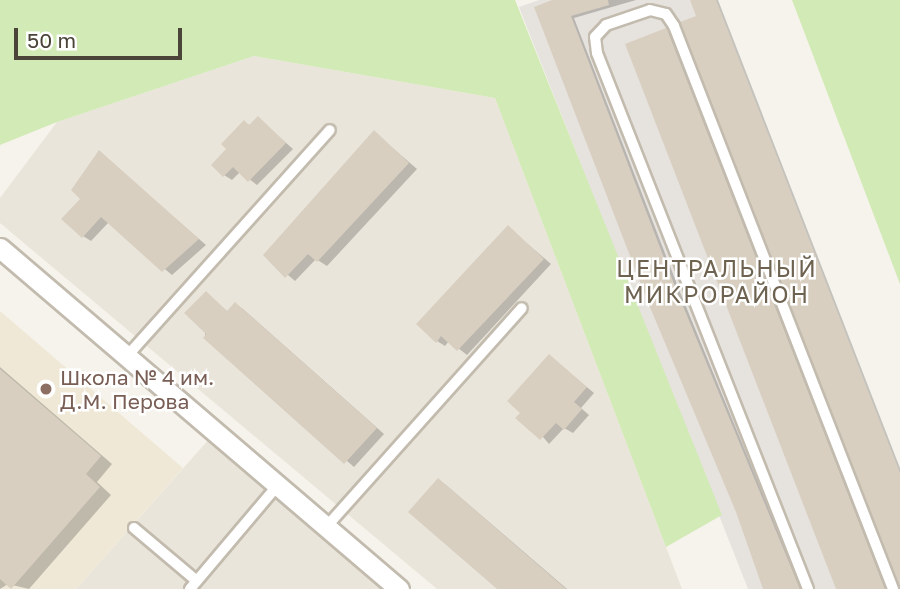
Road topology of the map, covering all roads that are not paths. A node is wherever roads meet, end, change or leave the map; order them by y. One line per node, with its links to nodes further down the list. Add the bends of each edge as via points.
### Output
1 (331, 130): 4 (lane)
2 (0, 248): 4 (street)
3 (522, 308): 6 (lane)
4 (128, 355): 5 (street)
5 (278, 485): 6 (street); 8 (lane)
6 (327, 526): 9 (street)
7 (134, 528): 8 (lane)
8 (193, 585)
9 (399, 589)
10 (808, 589): 11 (lane, via 597,52 595,37 606,25 650,10 666,14 674,26)
11 (893, 589)

